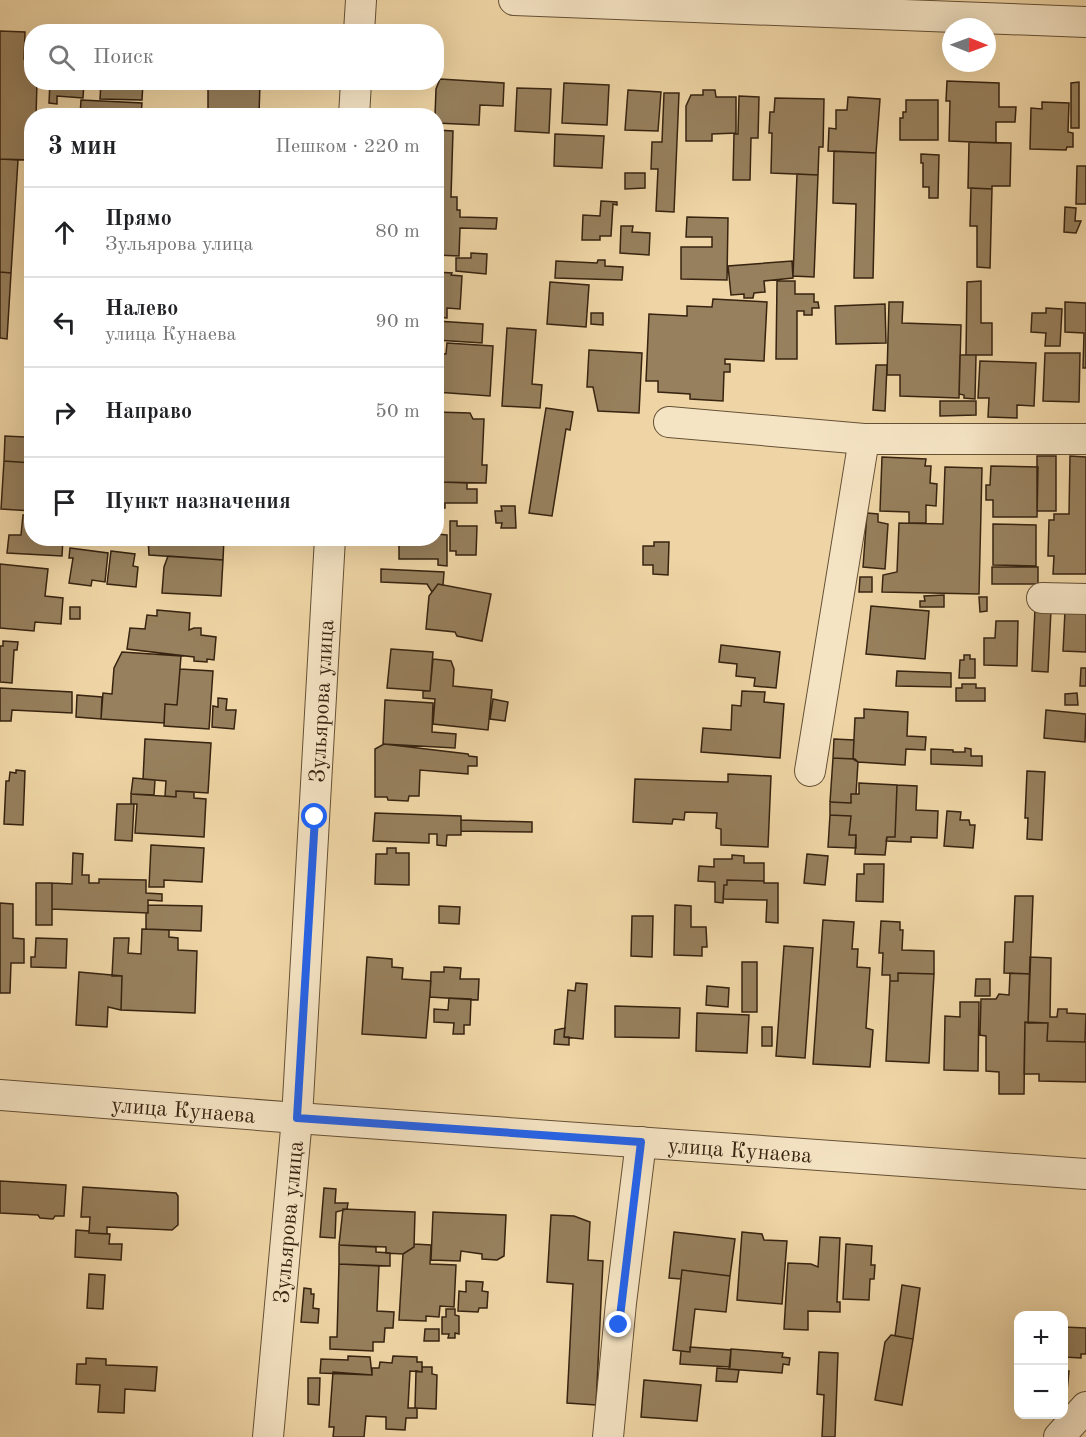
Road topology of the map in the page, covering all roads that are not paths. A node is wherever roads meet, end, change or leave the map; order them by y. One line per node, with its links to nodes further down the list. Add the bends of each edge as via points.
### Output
1 (361, 0): 5 (street)
2 (514, 0): 3 (street)
3 (1025, 9): 4 (street)
4 (1086, 22)
5 (360, 24)
6 (356, 90): 7 (street)
7 (354, 108)
8 (669, 422): 9 (street)
9 (864, 439): 10 (street); 14 (street)
10 (1086, 439)
11 (330, 546): 16 (street, Зульярова улица)
12 (1042, 598): 13 (street)
13 (1086, 599)
14 (810, 771)
15 (0, 1095): 16 (street, улица Кунаева)
16 (297, 1118): 17 (street, улица Кунаева); 20 (street, Зульярова улица)
17 (641, 1142): 18 (street, улица Кунаева); 21 (street)
18 (1086, 1174)
19 (1086, 1407): 22 (street)
20 (268, 1437)
21 (608, 1437)
22 (1059, 1437)

